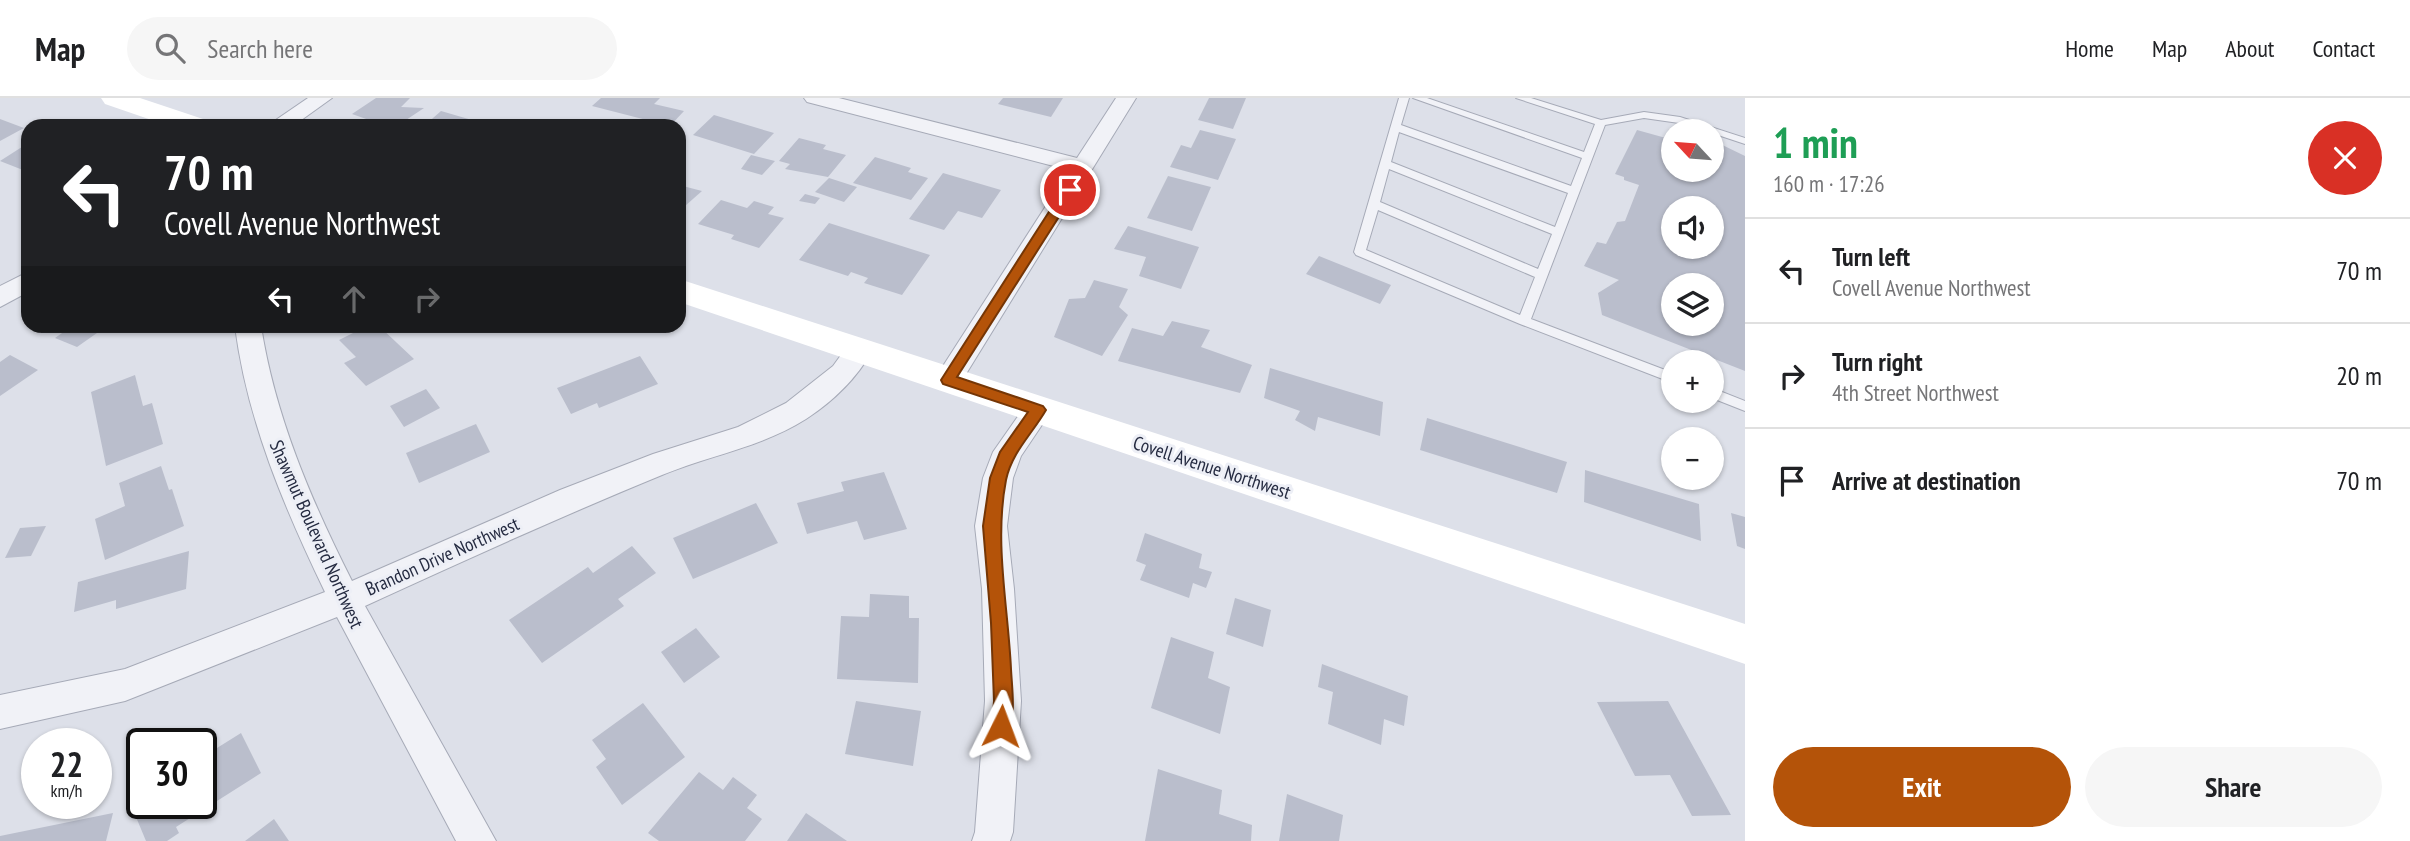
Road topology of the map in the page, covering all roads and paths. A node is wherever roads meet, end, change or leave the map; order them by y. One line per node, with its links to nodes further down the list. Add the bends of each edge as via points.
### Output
1 (114, 98): 8 (street)
2 (322, 98): 9 (street)
3 (814, 98): 15 (street)
4 (1126, 98): 15 (street)
5 (1404, 98): 11 (lane)
6 (1418, 98): 13 (lane)
7 (1521, 98): 10 (lane)
8 (176, 119)
9 (289, 119)
10 (1601, 123): 12 (lane, via 1644,115 1680,120); 13 (lane)
11 (1396, 127): 14 (lane); 16 (lane)
12 (1745, 141)
13 (1588, 158): 16 (lane)
14 (1385, 164): 17 (lane); 18 (lane)
15 (1084, 167): 27 (street)
16 (1574, 191): 18 (lane)
17 (1374, 204): 19 (lane); 23 (lane, via 1360,252)
18 (1558, 232): 19 (lane)
19 (1542, 275): 23 (lane)
20 (21, 284): 22 (street)
21 (686, 292): 25 (street, Covell Avenue Northwest)
22 (0, 298)
23 (1524, 321): 26 (lane)
24 (250, 333): 31 (street, Shawmut Boulevard Northwest, via 272,432)
25 (859, 351): 27 (street, Covell Avenue Northwest); 31 (street, Brandon Drive Northwest, via 843,373 796,411 748,435 663,461)
26 (1661, 373)
27 (948, 380): 30 (street, Covell Avenue Northwest)
28 (1724, 398): 29 (lane)
29 (1745, 406)
30 (1038, 410): 32 (street, Covell Avenue Northwest); 35 (street, via 1008,452 998,478 991,526 1003,701)
31 (343, 600): 33 (street, Brandon Drive Northwest, via 125,685); 34 (street, Shawmut Boulevard Northwest)
32 (1745, 644)
33 (0, 712)
34 (477, 841)
35 (991, 841)

